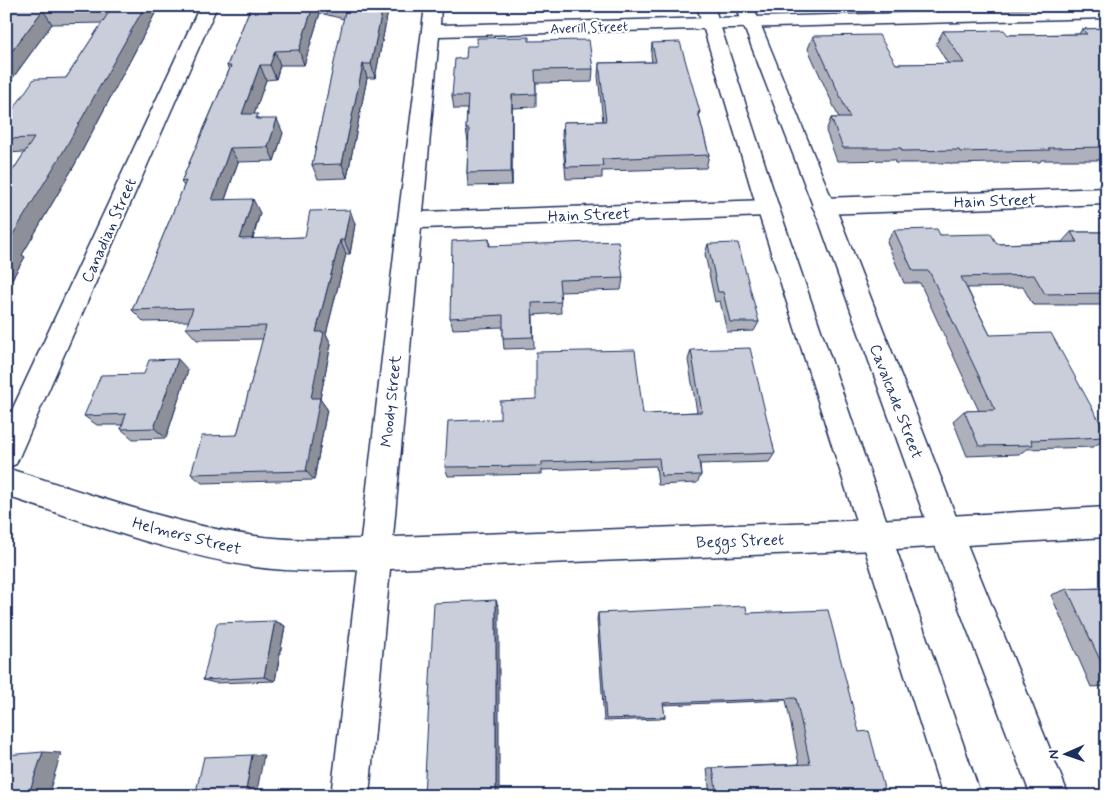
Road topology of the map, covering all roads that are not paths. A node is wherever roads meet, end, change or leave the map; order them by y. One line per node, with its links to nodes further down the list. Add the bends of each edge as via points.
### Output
1 (209, 6): 10 (street, Canadian Street)
2 (1107, 13): 3 (street, Averill Street)
3 (747, 14): 4 (street, Averill Street); 7 (street, Cavalcade Street)
4 (707, 15): 5 (street, Averill Street); 8 (street)
5 (432, 19): 9 (street, Moody Street)
6 (1107, 196): 7 (street, Hain Street)
7 (823, 206): 13 (street, Cavalcade Street)
8 (768, 208): 9 (street, Hain Street); 14 (street)
9 (409, 220): 15 (street, Moody Street)
10 (6, 455)
11 (6, 482): 15 (street, Helmers Street, via 159,530 255,551 313,556)
12 (1107, 522): 13 (street, Beggs Street)
13 (946, 532): 14 (street, Beggs Street); 18 (street, Cavalcade Street)
14 (877, 536): 15 (street, Beggs Street); 17 (street)
15 (374, 555): 16 (street, Moody Street)
16 (350, 796)
17 (962, 796)
18 (1050, 796)

